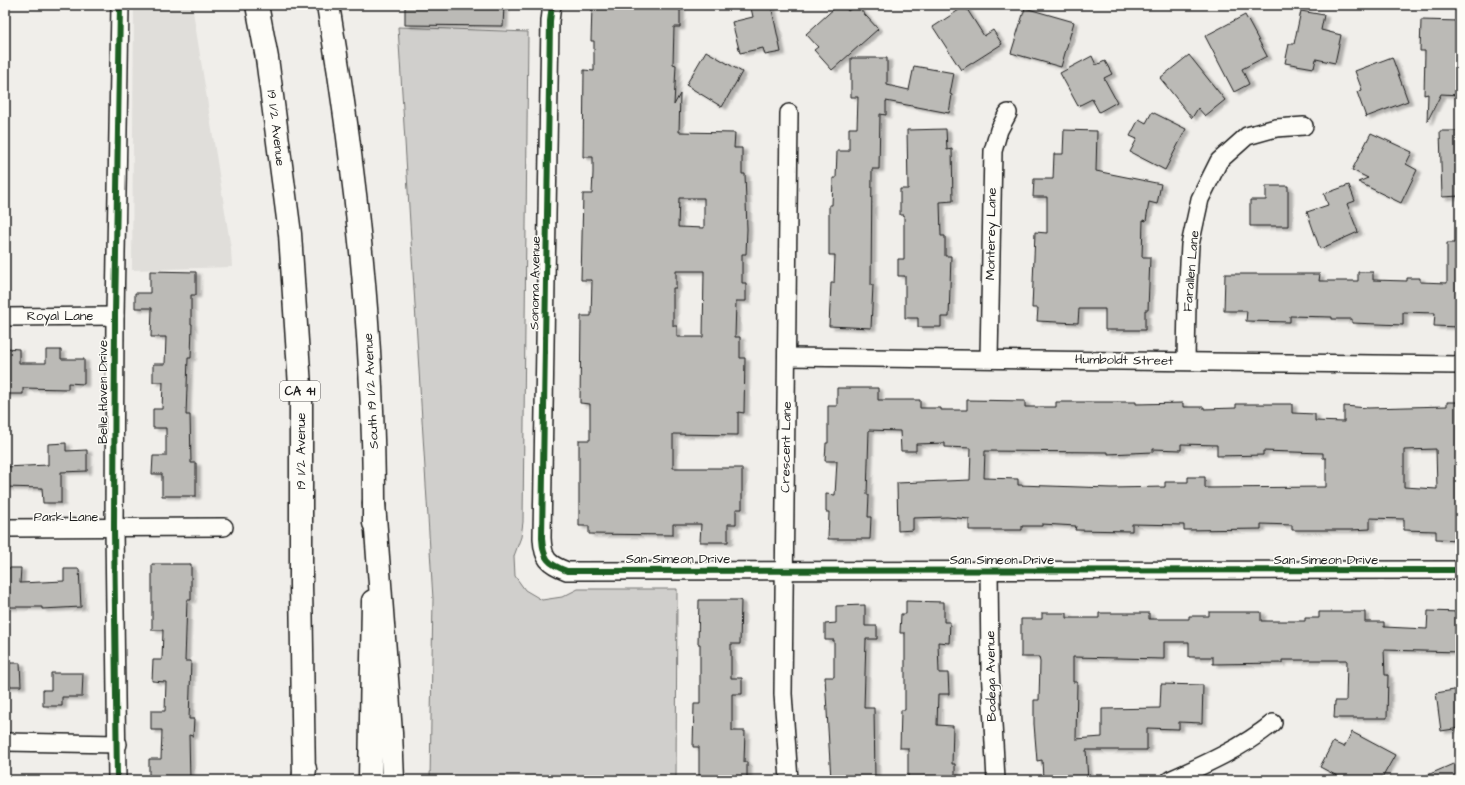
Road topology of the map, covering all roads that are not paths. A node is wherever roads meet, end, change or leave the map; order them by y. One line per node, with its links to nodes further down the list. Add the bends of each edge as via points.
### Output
1 (120, 5): 8 (street, Belle Haven Drive)
2 (257, 5): 25 (highway, 19 1/2 Avenue / CA 41, via 290,234 301,402)
3 (328, 5): 14 (highway, South 19 1/2 Avenue, via 357,201 374,440)
4 (552, 5): 18 (street, Sonoma Avenue, via 542,538)
5 (789, 113): 10 (street, Crescent Lane)
6 (1008, 113): 11 (street, Monterey Lane, via 998,130 993,151)
7 (1304, 126): 12 (street, Farallen Lane, via 1276,128 1247,136 1219,161 1200,199 1190,245)
8 (114, 316): 9 (street, Royal Lane); 15 (street, Belle Haven Drive)
9 (5, 317)
10 (787, 357): 11 (street, Humboldt Street); 19 (street, Crescent Lane)
11 (989, 358): 12 (street, Humboldt Street)
12 (1186, 361): 13 (street, Humboldt Street)
13 (1460, 365)
14 (374, 503): 27 (highway, South 19 1/2 Avenue); 28 (highway, via 391,733)
15 (114, 527): 16 (street, Park Lane); 17 (street, Park Lane); 24 (street, Belle Haven Drive)
16 (224, 527)
17 (5, 528)
18 (547, 560): 19 (street, San Simeon Drive, via 556,567 567,570)
19 (784, 570): 21 (street, San Simeon Drive); 29 (street, Crescent Lane, via 783,694)
20 (1460, 570): 21 (street, San Simeon Drive)
21 (989, 571): 30 (street, Bodega Avenue, via 990,668)
22 (1273, 723): 31 (street, via 1254,738)
23 (5, 742): 24 (street)
24 (118, 744): 26 (street, Belle Haven Drive)
25 (304, 776)
26 (117, 780)
27 (370, 780)
28 (392, 780)
29 (788, 780)
30 (996, 780)
31 (1170, 780)

